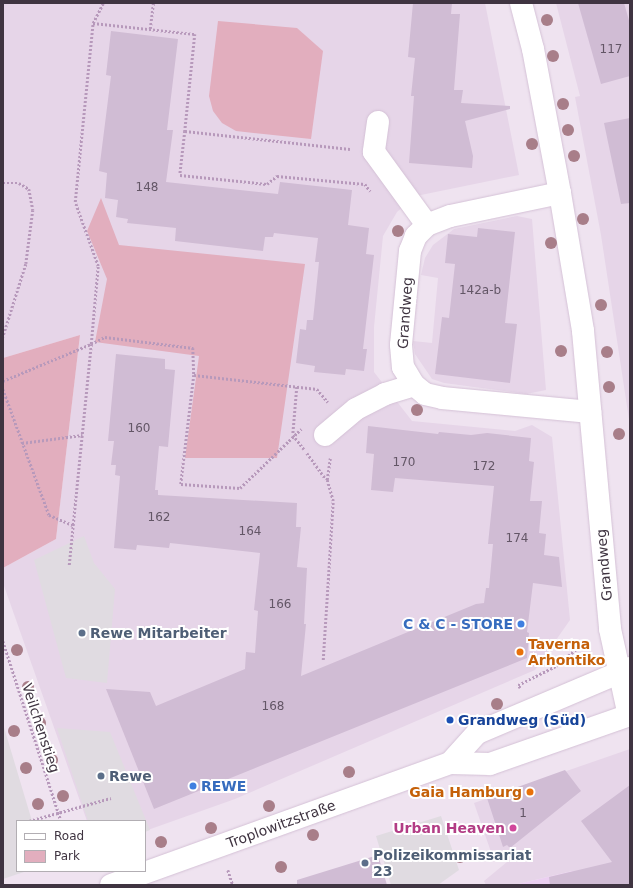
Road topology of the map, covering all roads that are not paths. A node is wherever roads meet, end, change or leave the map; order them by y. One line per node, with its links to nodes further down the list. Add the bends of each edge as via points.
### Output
1 (522, 3): 3 (street, Grandweg)
2 (378, 122): 4 (street, via 374,152)
3 (560, 193): 4 (street, Grandweg, via 450,216); 6 (street, Grandweg, via 583,331)
4 (427, 225): 5 (street, Grandweg, via 416,236 410,251 401,345 403,367)
5 (414, 385): 6 (street, Grandweg, via 425,394 442,398); 7 (street, via 385,394 356,409)
6 (590, 412): 8 (street, Grandweg, via 610,629)
7 (326, 443)
8 (624, 670): 9 (street, Grandweg); 10 (street, Troplowitzstraße, via 477,733)
9 (630, 715): 10 (street, Troplowitzstraße, via 490,764)
10 (450, 763): 11 (street, Troplowitzstraße)
11 (111, 885)

